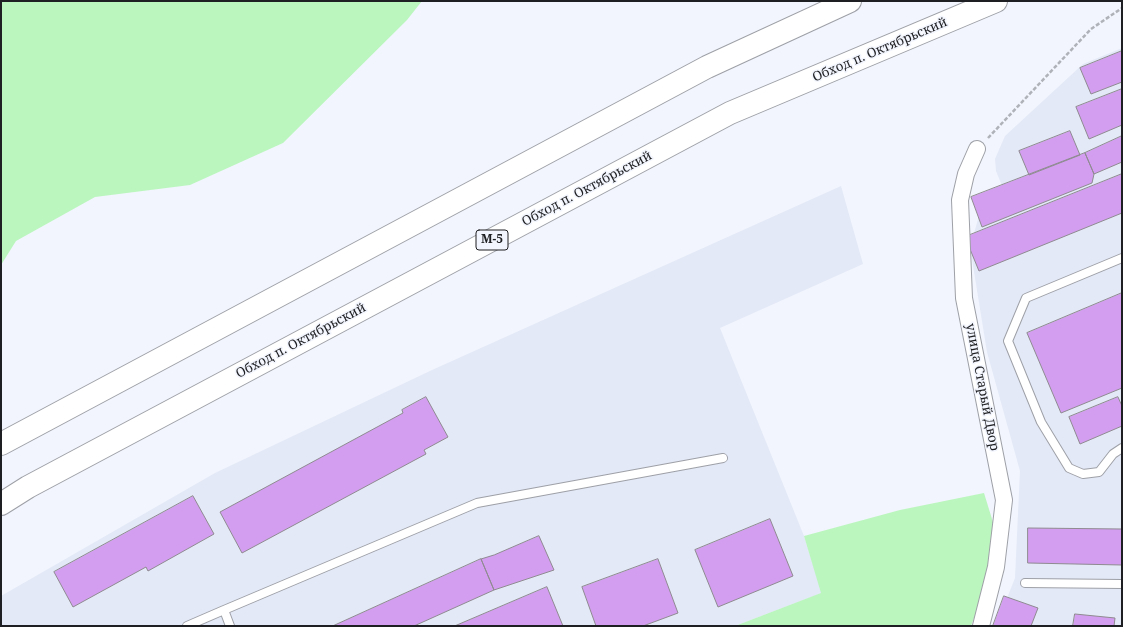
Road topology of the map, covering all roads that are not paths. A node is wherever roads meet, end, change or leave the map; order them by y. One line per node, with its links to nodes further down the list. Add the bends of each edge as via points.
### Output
1 (850, 1): 5 (highway, via 707,67)
2 (996, 1): 8 (highway, Обход п. Октябрьский / М-5, via 730,113 28,487)
3 (977, 149): 14 (street, улица Старый Двор, via 966,174 960,200 964,298 1004,500 996,567)
4 (1122, 258): 6 (lane, via 1026,298 1008,341 1041,422 1070,468 1083,474 1099,472 1113,454)
5 (1, 444)
6 (1122, 448)
7 (723, 458): 11 (lane, via 477,503)
8 (1, 504)
9 (1025, 582): 10 (lane)
10 (1122, 584)
11 (224, 610): 12 (lane); 13 (lane)
12 (187, 626)
13 (230, 626)
14 (981, 626)

